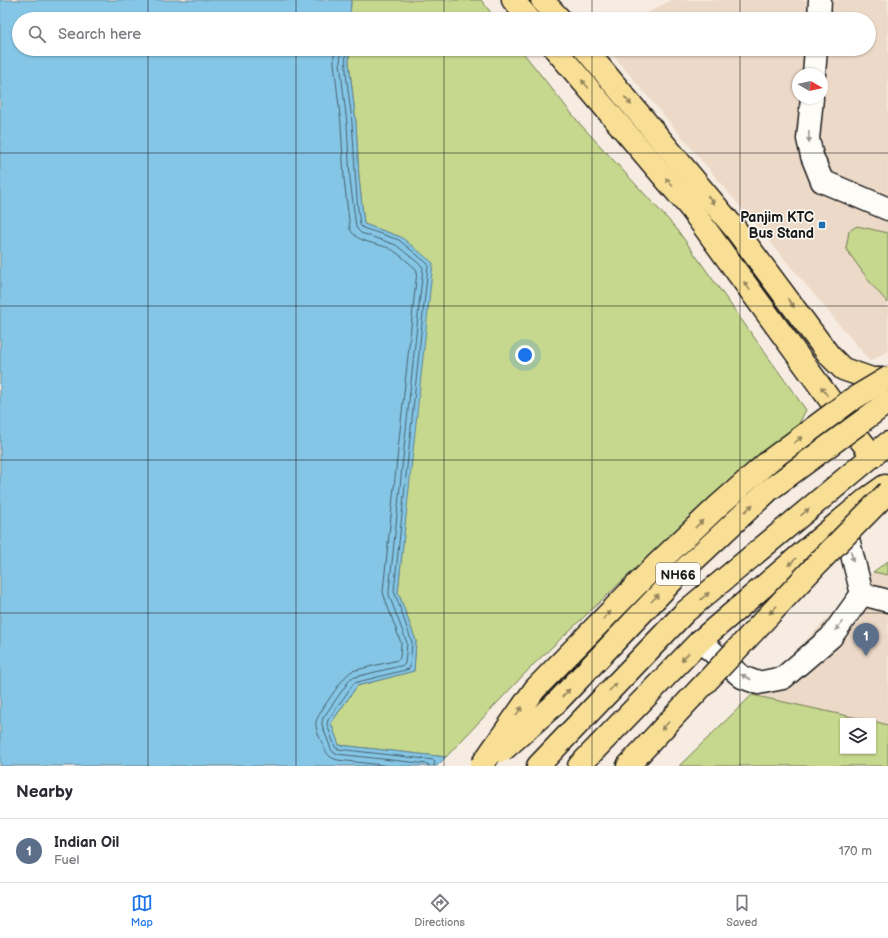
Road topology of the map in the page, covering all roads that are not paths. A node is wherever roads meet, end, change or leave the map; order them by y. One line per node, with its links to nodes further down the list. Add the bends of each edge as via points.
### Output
1 (513, 0): 4 (main road)
2 (542, 0): 5 (main road)
3 (820, 0): 6 (lane)
4 (523, 12)
5 (553, 12)
6 (819, 12)
7 (561, 56): 15 (main road, one-way to 7, via 844,419 691,209)
8 (591, 56): 13 (main road, one-way to 13, via 736,230 829,355 843,370 872,379)
9 (815, 56): 10 (lane)
10 (814, 68)
11 (811, 104): 12 (lane, one-way to 12, via 808,139 822,181)
12 (888, 209)
13 (888, 378): 21 (main road, one-way to 13, bridge, via 535,689 657,564 769,461 851,400)
14 (888, 402): 22 (main road, NH66, one-way to 14, bridge, via 553,706 676,577 769,490)
15 (880, 449): 23 (main road, one-way to 15, via 685,612)
16 (888, 487): 17 (main road, via 868,498); 25 (main road, one-way to 25, bridge)
17 (843, 519): 18 (lane, one-way to 18); 20 (main road, one-way to 20)
18 (862, 594): 19 (lane); 20 (lane, one-way to 20, via 831,637 783,678 758,683 742,676)
19 (888, 601)
20 (700, 641): 24 (main road, one-way to 24)
21 (480, 766)
22 (485, 766)
23 (538, 766)
24 (579, 766)
25 (628, 766)

